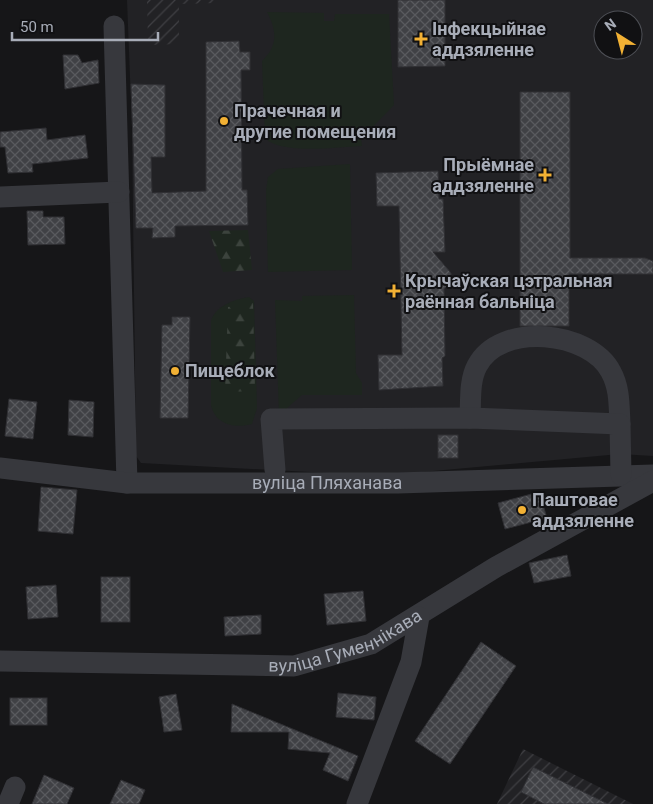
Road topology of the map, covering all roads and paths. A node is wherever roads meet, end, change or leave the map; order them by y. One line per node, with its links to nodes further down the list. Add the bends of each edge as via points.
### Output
1 (114, 26): 2 (street)
2 (119, 192): 3 (street); 11 (street)
3 (0, 197)
4 (470, 418): 5 (street); 5 (street, via 472,379 478,364 490,352 506,342 532,337 565,338 600,356 611,371 617,386); 7 (street, via 271,419)
5 (620, 424): 8 (street)
6 (0, 468): 11 (street, вуліца Пляханава)
7 (275, 470)
8 (621, 475): 9 (street, вуліца Пляханава); 11 (street, вуліца Пляханава, via 398,483)
9 (653, 475)
10 (653, 482): 12 (street, вуліца Гуменнікава, via 496,567)
11 (127, 483)
12 (419, 616): 13 (street, вуліца Гуменнікава, via 371,644 294,666); 14 (street, via 411,662)
13 (0, 661)
14 (357, 804)

